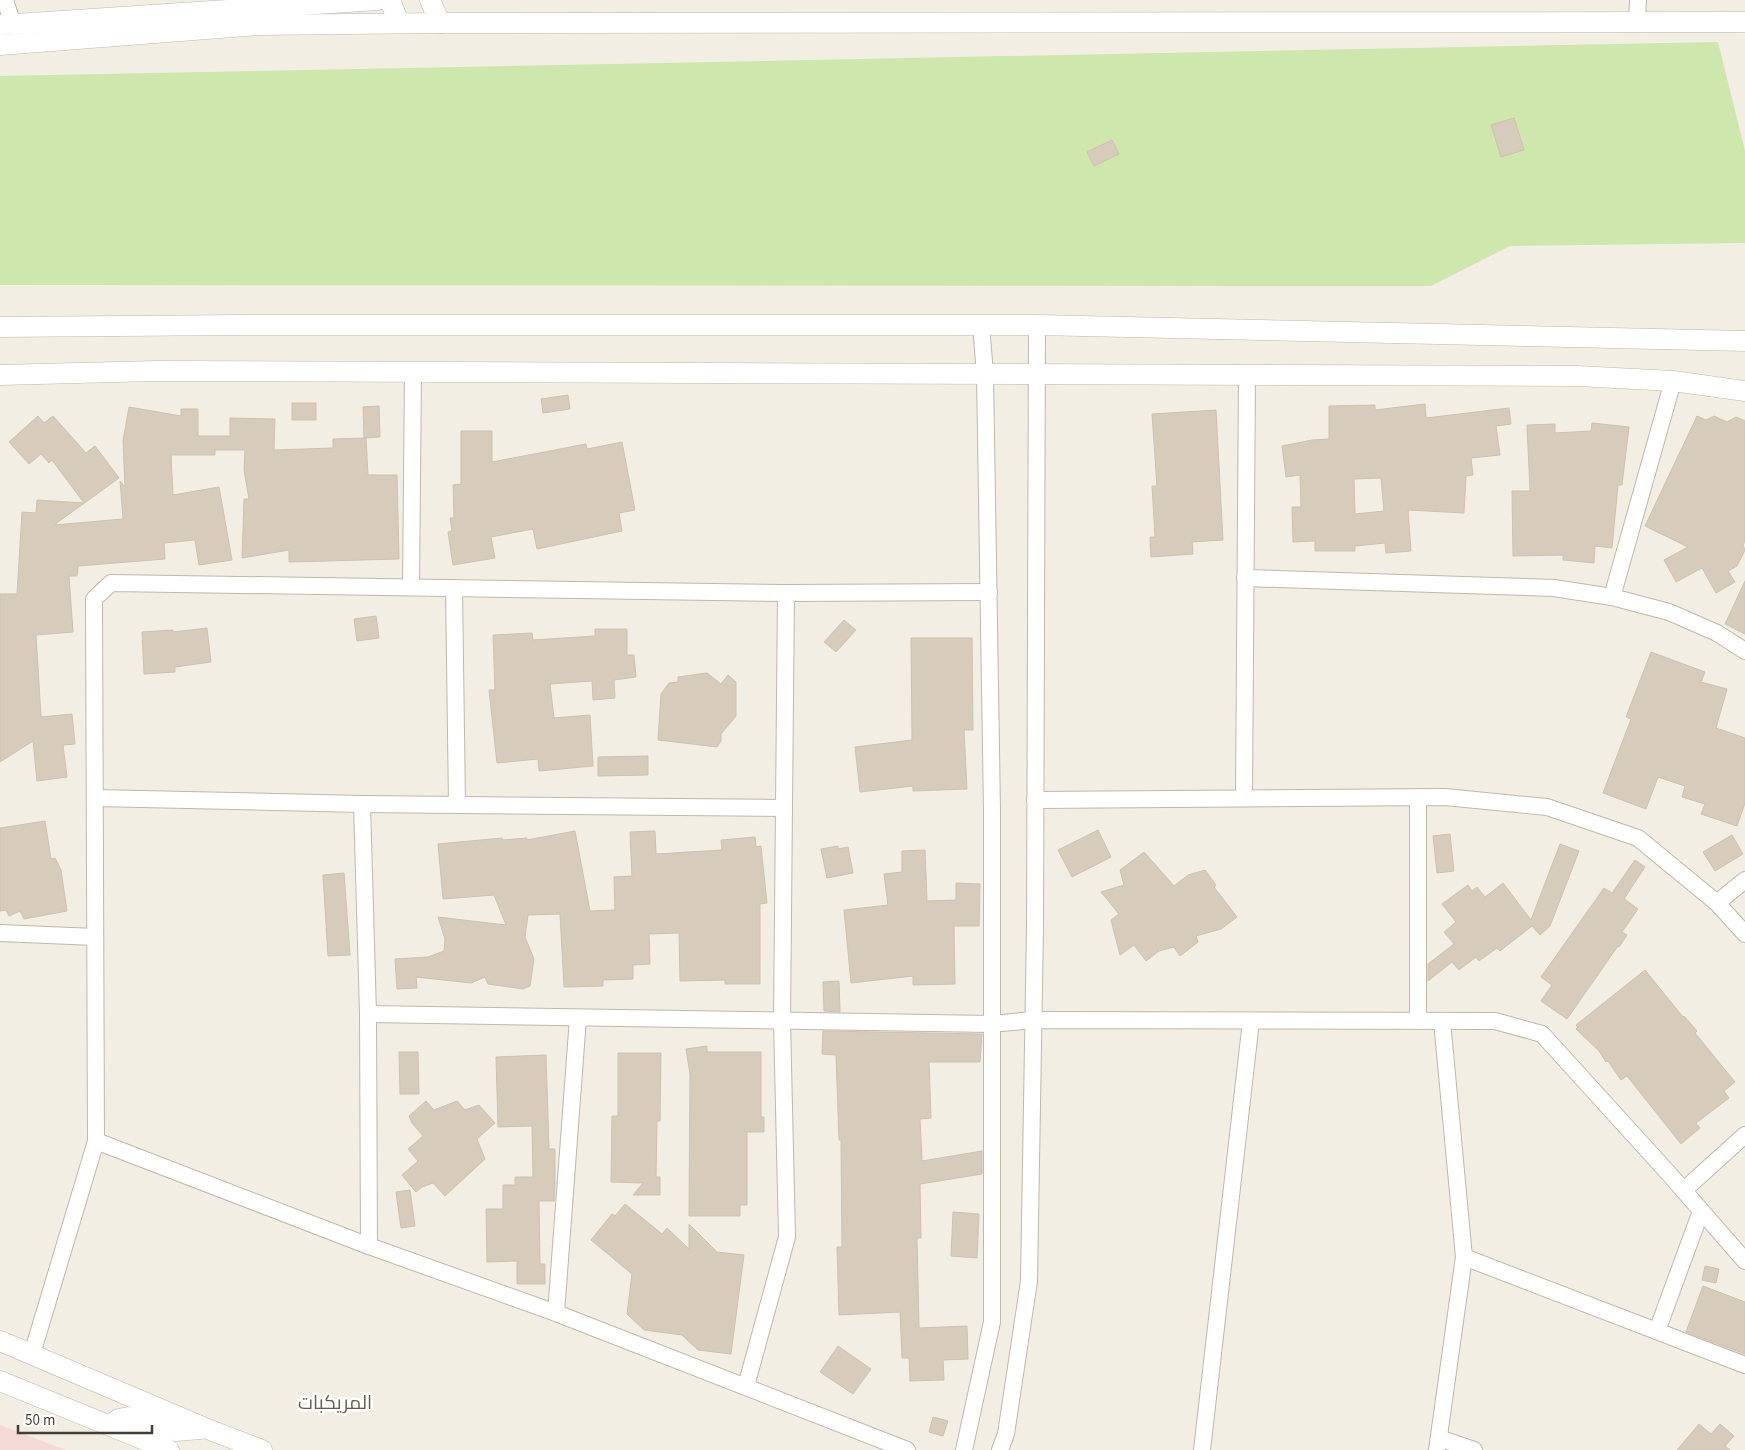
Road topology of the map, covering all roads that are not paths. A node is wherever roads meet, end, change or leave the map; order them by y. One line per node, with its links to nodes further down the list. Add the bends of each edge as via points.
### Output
1 (5, 0): 10 (street)
2 (378, 0): 10 (street)
3 (390, 0): 9 (street)
4 (430, 0): 8 (street)
5 (1638, 0): 6 (street)
6 (1637, 22): 7 (street); 8 (street)
7 (1745, 22)
8 (440, 23): 9 (street)
9 (399, 24): 11 (street, via 258,25)
10 (7, 25)
11 (0, 45)
12 (981, 325): 13 (street); 14 (street); 17 (street)
13 (1037, 325): 15 (street); 18 (street)
14 (0, 327)
15 (1745, 341)
16 (413, 372): 17 (street); 19 (street, via 156,371); 24 (street)
17 (985, 374): 18 (street); 26 (street)
18 (1037, 374): 20 (street); 33 (street)
19 (0, 375)
20 (1247, 375): 21 (street, via 1577,376); 23 (street)
21 (1673, 381): 22 (street); 28 (street)
22 (1745, 391)
23 (1245, 578): 28 (street, via 1554,588); 31 (street)
24 (411, 587): 25 (street); 30 (street, via 111,583 94,599)
25 (454, 588): 27 (street); 35 (street)
26 (989, 592): 27 (street); 49 (street)
27 (786, 593): 36 (street)
28 (1612, 597): 29 (street, via 1670,612 1717,633)
29 (1745, 651)
30 (95, 798): 34 (street); 41 (street)
31 (1244, 798): 32 (street); 33 (street)
32 (1418, 798): 38 (street, via 1445,797 1547,806 1638,838); 47 (street)
33 (1035, 800): 44 (street)
34 (362, 804): 35 (street); 42 (street)
35 (457, 805): 36 (street)
36 (784, 808): 45 (street)
37 (1745, 880): 38 (street)
38 (1717, 903): 40 (street)
39 (0, 933): 41 (street)
40 (1745, 934)
41 (95, 937): 51 (street)
42 (368, 1014): 43 (street); 54 (street)
43 (578, 1018): 45 (street); 57 (street)
44 (1033, 1020): 46 (street); 49 (street); 71 (street, via 1029,1280 1006,1434)
45 (782, 1021): 49 (street); 63 (street, via 787,1238)
46 (1251, 1021): 47 (street); 72 (street)
47 (1418, 1021): 48 (street)
48 (1442, 1021): 52 (street, via 1495,1021 1542,1034); 55 (street)
49 (991, 1024): 70 (street, via 992,1322)
50 (1745, 1135): 52 (street)
51 (96, 1141): 54 (street); 60 (street)
52 (1684, 1190): 53 (street)
53 (1701, 1211): 56 (street); 58 (street)
54 (369, 1246): 57 (street)
55 (1464, 1257): 58 (street); 66 (street)
56 (1745, 1261)
57 (556, 1313): 63 (street)
58 (1657, 1331): 61 (street)
59 (0, 1341): 60 (street)
60 (32, 1354): 65 (street)
61 (1745, 1365)
62 (0, 1381): 64 (street)
63 (746, 1386): 69 (street)
64 (112, 1426): 65 (street, via 118,1419 129,1417 175,1430); 67 (street)
65 (205, 1428): 68 (street)
66 (1438, 1444): 73 (street)
67 (169, 1450)
68 (262, 1450)
69 (907, 1450)
70 (964, 1450)
71 (1000, 1450)
72 (1202, 1450)
73 (1474, 1450)

